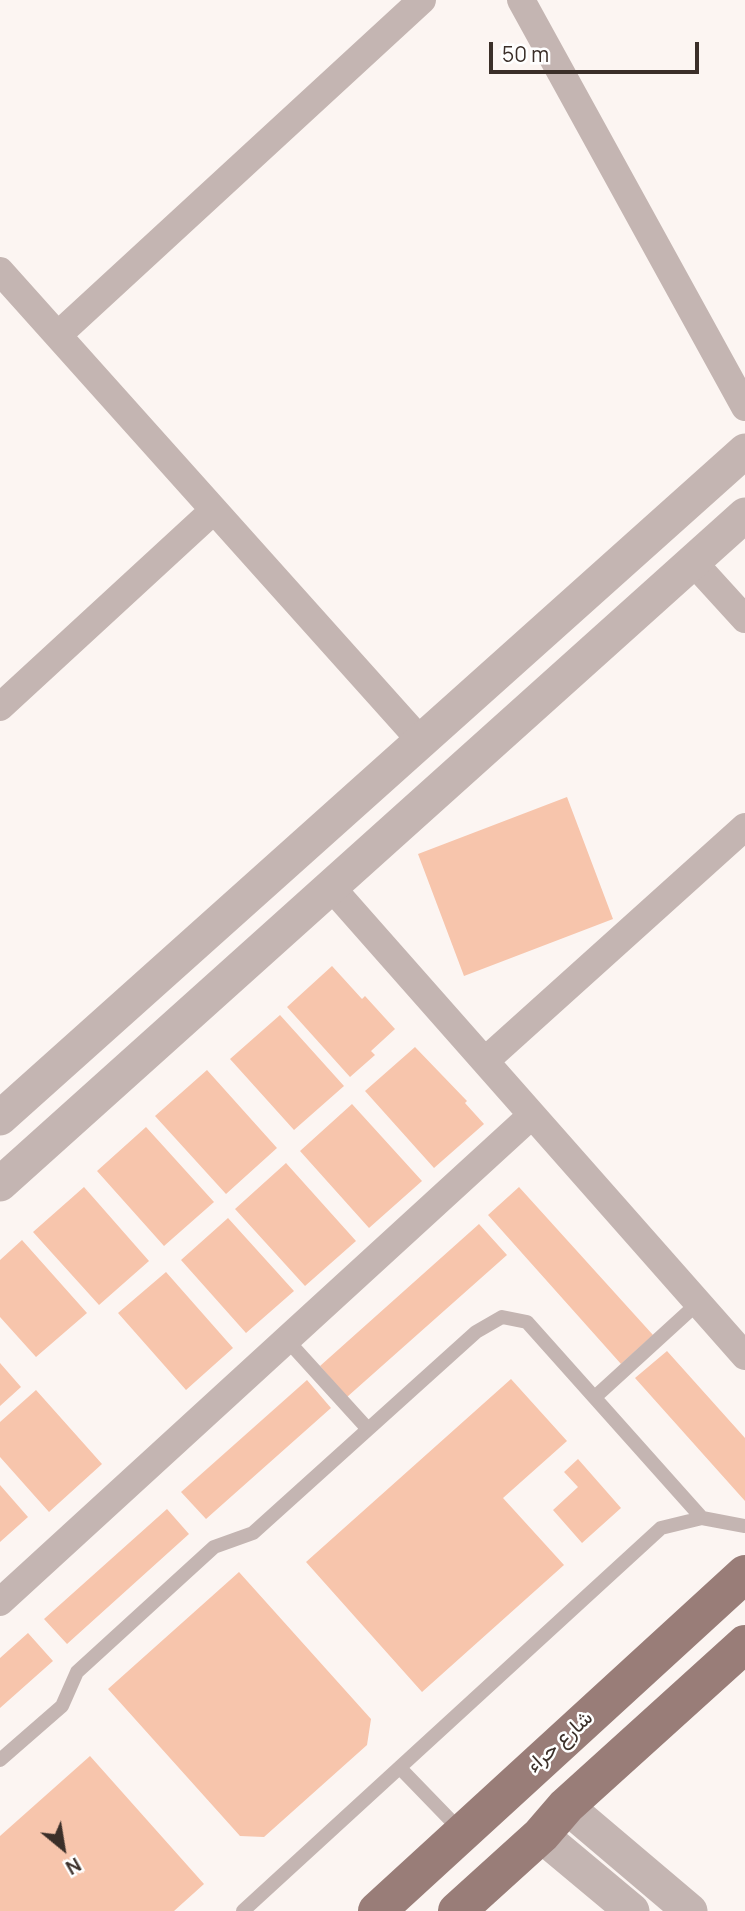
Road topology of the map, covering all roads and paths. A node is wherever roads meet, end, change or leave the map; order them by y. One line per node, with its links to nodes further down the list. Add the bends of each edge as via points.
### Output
1 (422, 0): 4 (street)
2 (521, 0): 5 (street)
3 (0, 271): 4 (street)
4 (58, 335): 7 (street)
5 (745, 407)
6 (745, 451): 12 (street)
7 (214, 510): 11 (street); 12 (street)
8 (745, 515): 9 (street)
9 (693, 562): 10 (street); 14 (street)
10 (745, 619)
11 (0, 707)
12 (421, 741): 17 (street)
13 (745, 827): 15 (street)
14 (331, 887): 15 (street); 18 (street)
15 (485, 1062): 16 (street)
16 (533, 1115): 19 (street); 20 (street)
17 (0, 1118)
18 (0, 1184)
19 (698, 1303): 21 (street); 22 (lane)
20 (288, 1340): 23 (lane); 27 (street)
21 (745, 1356)
22 (595, 1397): 23 (lane, via 527,1322 502,1317 476,1332); 24 (lane)
23 (368, 1428): 29 (lane, via 253,1533 214,1547 77,1672 62,1706)
24 (702, 1518): 25 (lane); 30 (lane, via 661,1528)
25 (745, 1526)
26 (745, 1574): 32 (main road, شارع حراء)
27 (0, 1602)
28 (745, 1644): 31 (main road)
29 (0, 1760)
30 (400, 1769): 32 (lane); 36 (lane)
31 (566, 1806): 33 (main road); 34 (street)
32 (462, 1832): 37 (main road, شارع حراء)
33 (541, 1835): 35 (street); 38 (main road)
34 (618, 1851): 35 (street, via 600,1860); 40 (street)
35 (598, 1882): 39 (street)
36 (243, 1911)
37 (377, 1911)
38 (457, 1911)
39 (632, 1911)
40 (690, 1911)

